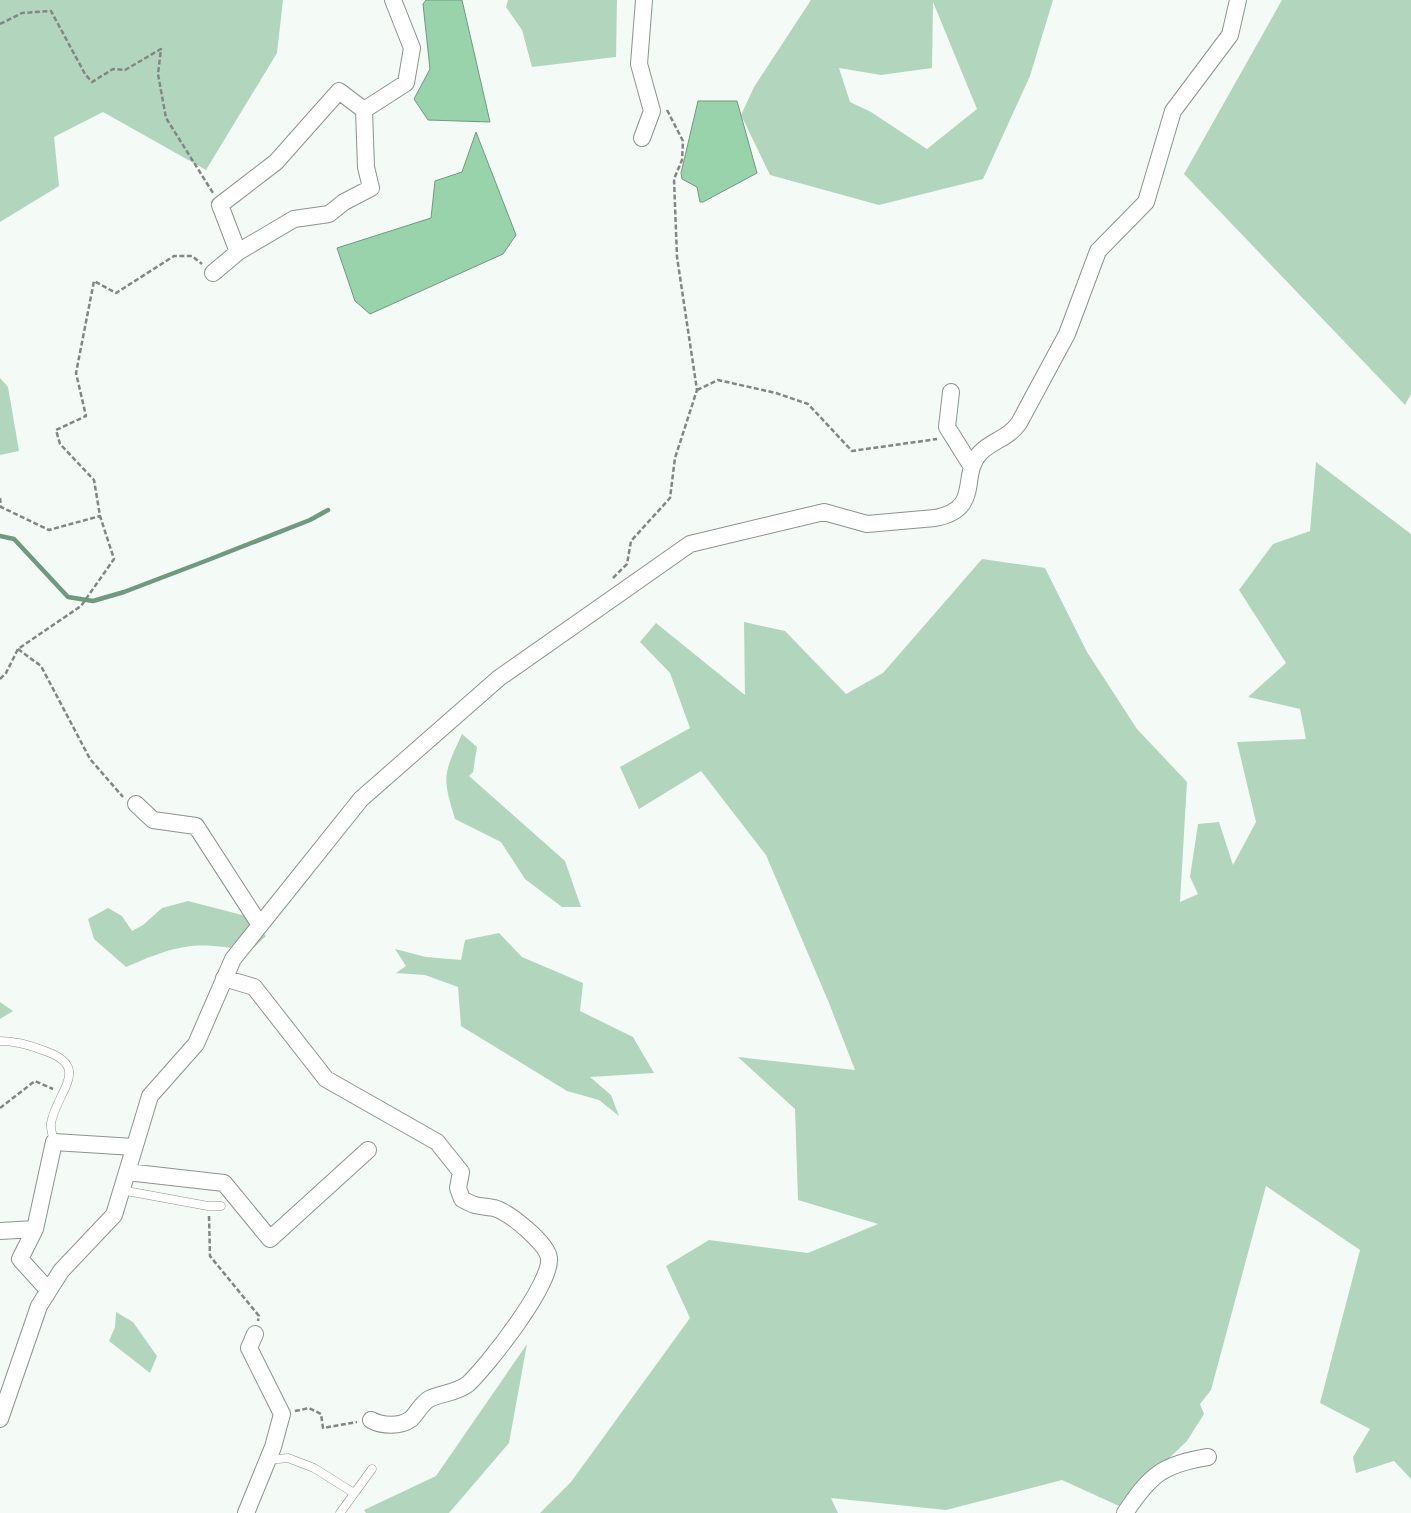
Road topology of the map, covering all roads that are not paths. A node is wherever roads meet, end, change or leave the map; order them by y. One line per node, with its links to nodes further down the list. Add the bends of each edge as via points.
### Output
1 (393, 0): 4 (street, via 412,48 406,84)
2 (644, 0): 5 (street, via 639,64 652,112)
3 (1238, 0): 9 (street, via 1230,35 1173,111 1146,202 1098,250 1067,334 1019,423 1012,433 979,454)
4 (364, 110): 6 (street, via 366,167 371,188 329,214 294,219); 6 (street, via 338,92 276,162 220,205)
5 (642, 138)
6 (238, 252): 7 (street)
7 (213, 273)
8 (951, 392): 9 (street, via 947,427)
9 (972, 467): 11 (street, via 968,496 946,516 867,524 824,512 690,544 499,678 390,774 362,799)
10 (136, 804): 11 (street, via 153,820 196,826)
11 (260, 925): 12 (street, via 232,959)
12 (224, 978): 15 (street, via 196,1044 150,1096); 25 (street, via 254,987 326,1079 437,1142 461,1172 458,1188 462,1199 477,1208 495,1208 509,1217 541,1241 549,1256 549,1269 519,1323 467,1384 428,1400 410,1420 390,1425)
13 (0, 1041): 14 (lane, via 20,1042 61,1056 68,1063 70,1074 50,1124)
14 (54, 1142): 15 (street); 20 (street)
15 (134, 1148): 17 (street)
16 (368, 1150): 17 (street, via 270,1239 224,1183)
17 (127, 1172): 18 (street)
18 (122, 1190): 19 (lane); 22 (street, via 108,1224 75,1256)
19 (221, 1206)
20 (36, 1229): 21 (street); 22 (street, via 20,1259)
21 (0, 1231)
22 (48, 1290): 24 (street, via 39,1306)
23 (256, 1334): 27 (street, via 249,1348 282,1414 274,1447)
24 (0, 1419)
25 (371, 1420)
26 (1208, 1457): 32 (street, via 1180,1462 1151,1478)
27 (267, 1460): 29 (lane, via 288,1458 314,1468); 30 (street)
28 (372, 1469): 29 (lane)
29 (354, 1493): 31 (lane)
30 (246, 1513)
31 (340, 1513)
32 (1125, 1513)

